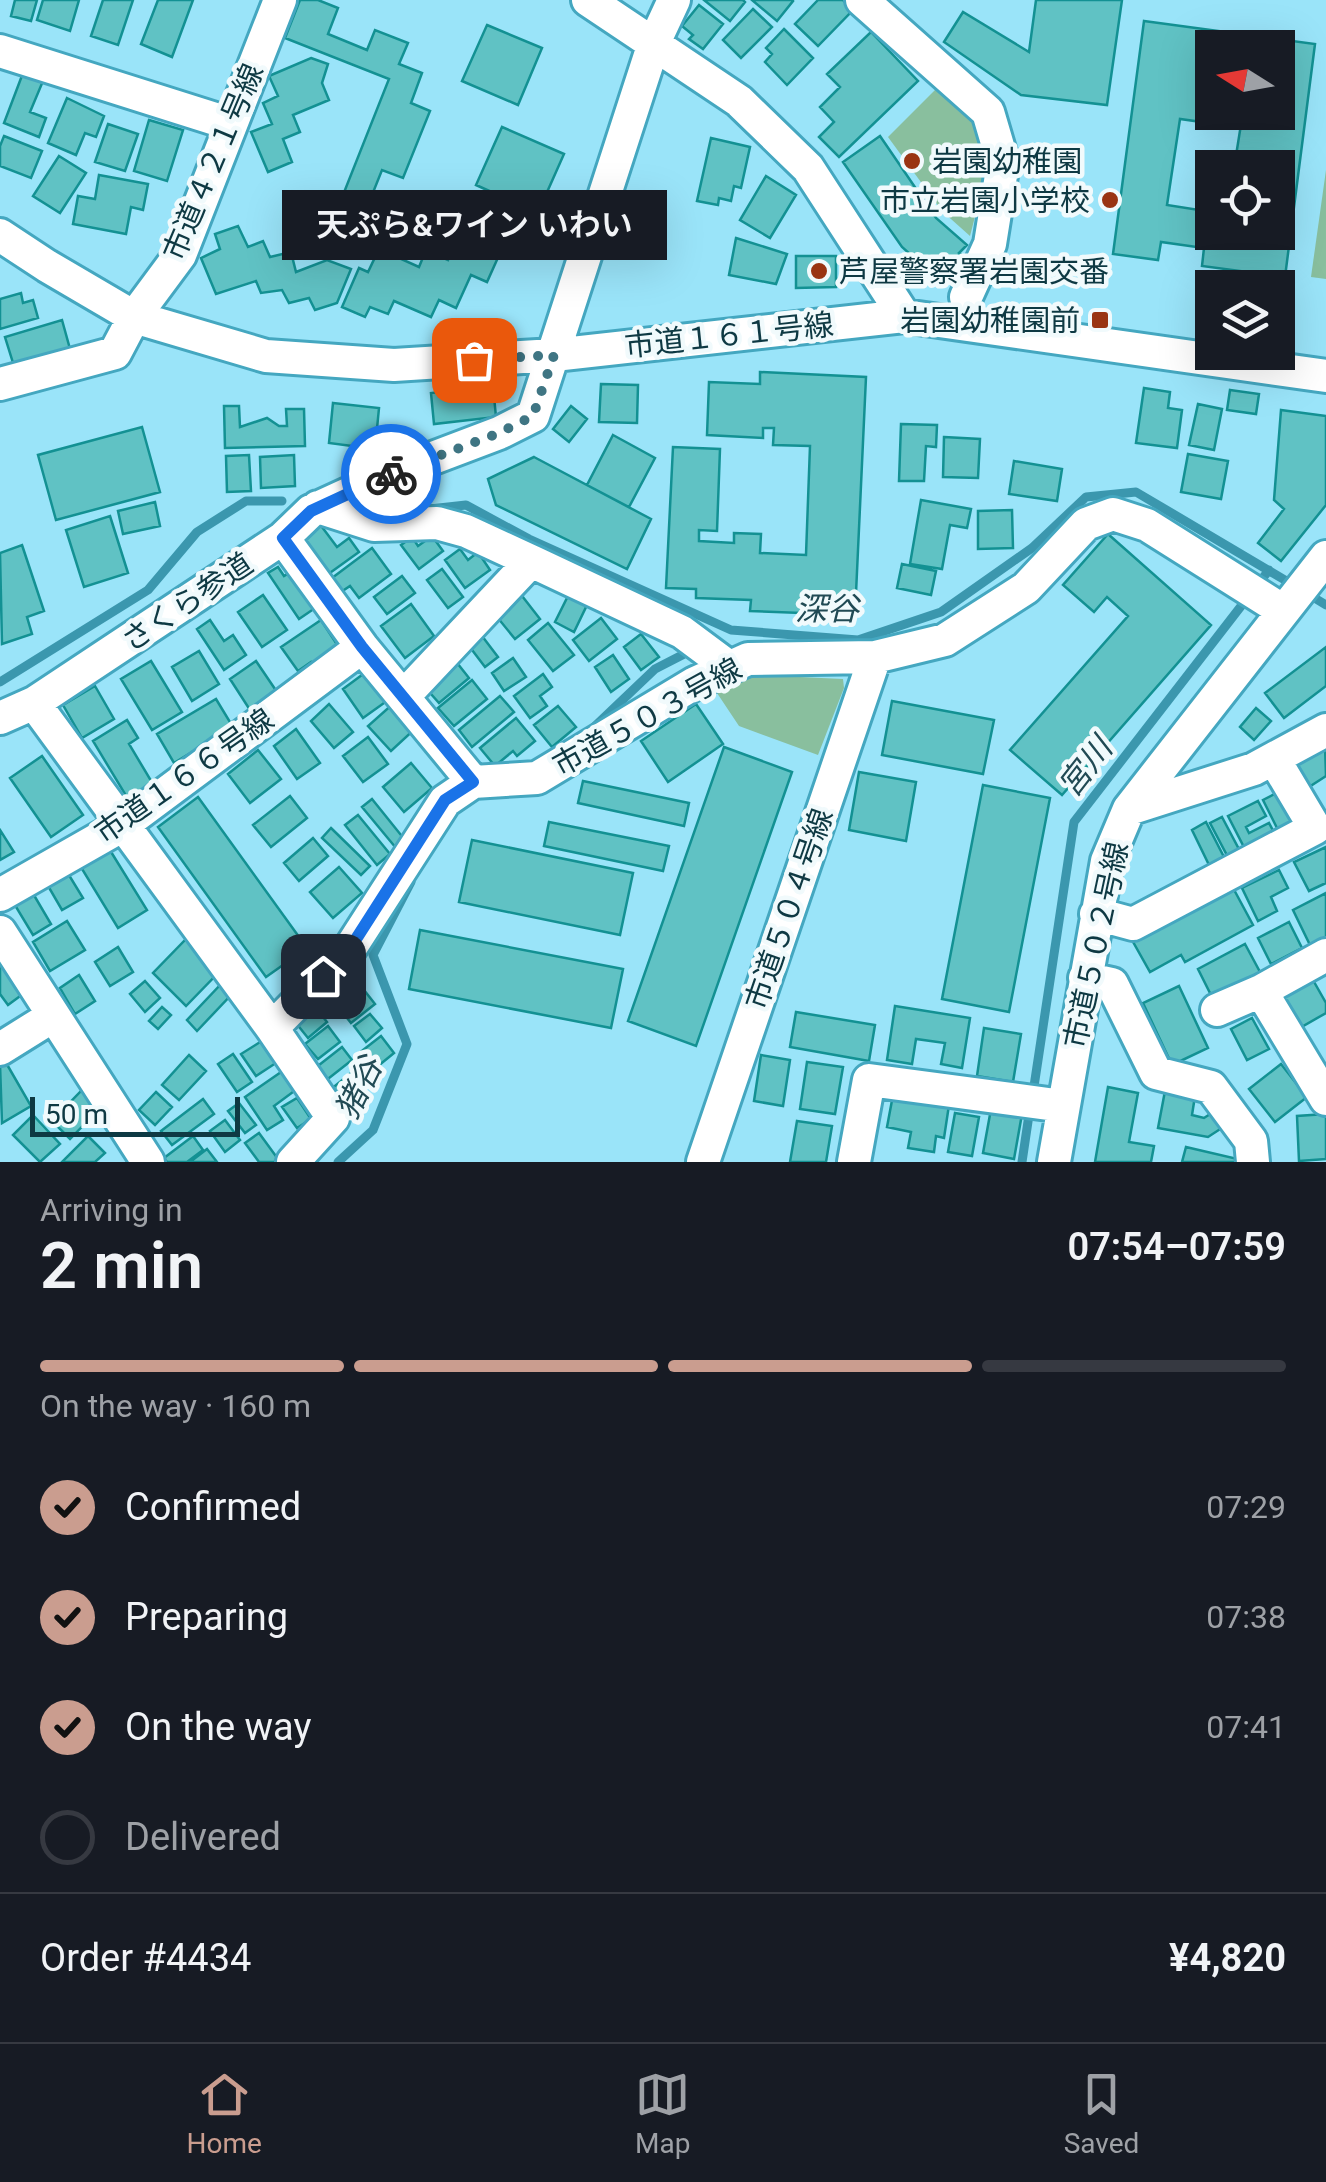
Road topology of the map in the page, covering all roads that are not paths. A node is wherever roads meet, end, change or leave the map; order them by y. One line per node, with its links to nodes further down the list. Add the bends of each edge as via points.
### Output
1 (280, 0): 7 (street, 市道４２１号線)
2 (588, 0): 5 (street)
3 (674, 0): 5 (street, さくら参道)
4 (866, 3): 9 (street, via 988,112 1004,163 990,244)
5 (654, 42): 10 (street, via 739,101 808,168); 12 (street, さくら参道)
6 (0, 51): 7 (street)
7 (231, 124): 11 (street, 市道４２１号線, via 180,254)
8 (0, 234): 11 (street, 市道１６１号線)
9 (966, 297)
10 (904, 316): 12 (street, 市道１６１号線); 13 (street, 市道１６１号線)
11 (134, 317): 12 (street, 市道１６１号線, via 266,356 394,364); 14 (street, 市道４２１号線, via 115,354)
12 (554, 355): 15 (street, さくら参道, via 533,416)
13 (1326, 376)
14 (0, 384)
15 (318, 508): 16 (street, さくら参道); 17 (street, via 374,525 437,524 466,531)
16 (283, 538): 20 (street); 24 (street, さくら参道)
17 (531, 561): 22 (street, via 682,632); 23 (street)
18 (1319, 566): 19 (street, 市道５０２号線)
19 (1280, 605): 21 (street, 市道５０３号線, via 1147,524 1113,514 1086,524 1026,588 945,640); 29 (street, 市道５０２号線)
20 (362, 647): 23 (street); 30 (street, 市道１６６号線)
21 (875, 657): 22 (street, 市道５０３号線, via 748,659); 45 (street, 市道５０４号線)
22 (730, 667): 28 (street, 市道５０３号線, via 537,778)
23 (403, 697): 28 (street)
24 (34, 704): 25 (street, さくら参道); 30 (street)
25 (0, 718)
26 (1326, 730): 27 (street)
27 (1274, 759): 29 (street); 32 (street, via 1315,828 1134,924)
28 (473, 782): 39 (street, via 445,800 349,950)
29 (1129, 810): 32 (street, 市道５０２号線)
30 (124, 825): 31 (street, 市道１６６号線); 39 (street)
31 (0, 895)
32 (1096, 914): 35 (street, 市道５０２号線)
33 (0, 932): 38 (street)
34 (1326, 955): 36 (street)
35 (1085, 978): 42 (street, 市道５０２号線); 48 (street, via 1112,984 1156,1073 1210,1087 1251,1140)
36 (1262, 991): 37 (street); 41 (street)
37 (1218, 1010)
38 (53, 1016): 40 (street); 43 (street)
39 (272, 1028): 44 (street, via 334,1118)
40 (0, 1049)
41 (1326, 1099)
42 (1041, 1103): 46 (street, via 868,1080); 47 (street, 市道５０２号線)
43 (148, 1162)
44 (294, 1162)
45 (703, 1162)
46 (854, 1162)
47 (1054, 1162)
48 (1253, 1162)

